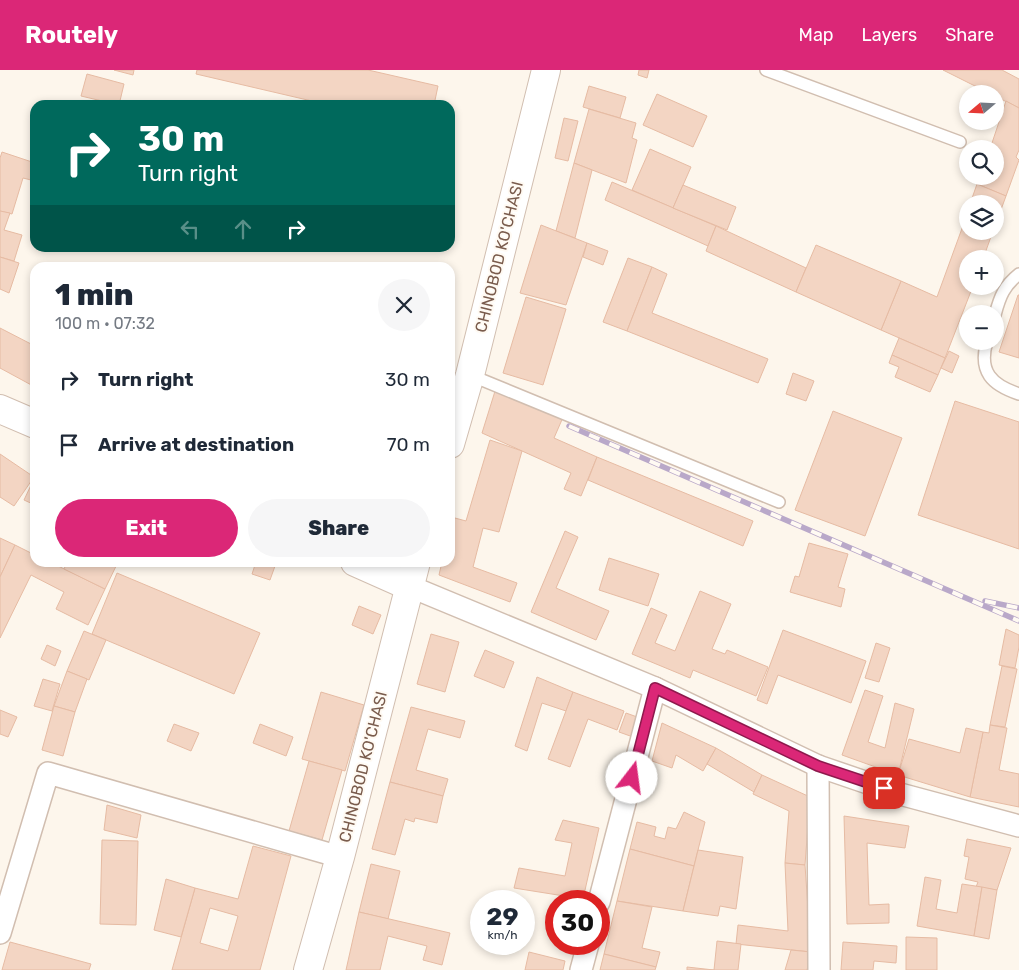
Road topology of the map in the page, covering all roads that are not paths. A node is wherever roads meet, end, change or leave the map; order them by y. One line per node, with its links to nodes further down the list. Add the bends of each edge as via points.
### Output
1 (546, 70): 7 (street, CHINOBOD KO'CHASI)
2 (766, 70): 3 (lane)
3 (959, 142)
4 (1019, 274): 5 (lane, via 1008,283)
5 (998, 305)
6 (985, 350): 8 (lane, via 984,357 991,379 1002,388)
7 (470, 375): 11 (street, CHINOBOD KO'CHASI); 12 (lane)
8 (1019, 394)
9 (0, 409): 10 (street)
10 (30, 422)
11 (455, 427)
12 (779, 502)
13 (379, 567): 14 (street)
14 (412, 574): 15 (street); 18 (street, CHINOBOD KO'CHASI)
15 (655, 688): 16 (street); 19 (street)
16 (818, 766): 17 (street, via 900,794); 24 (street)
17 (1019, 826)
18 (340, 857): 20 (street, via 48,773); 22 (street, CHINOBOD KO'CHASI)
19 (602, 890)
20 (0, 933)
21 (585, 955): 23 (street)
22 (308, 970)
23 (581, 970)
24 (819, 970)

